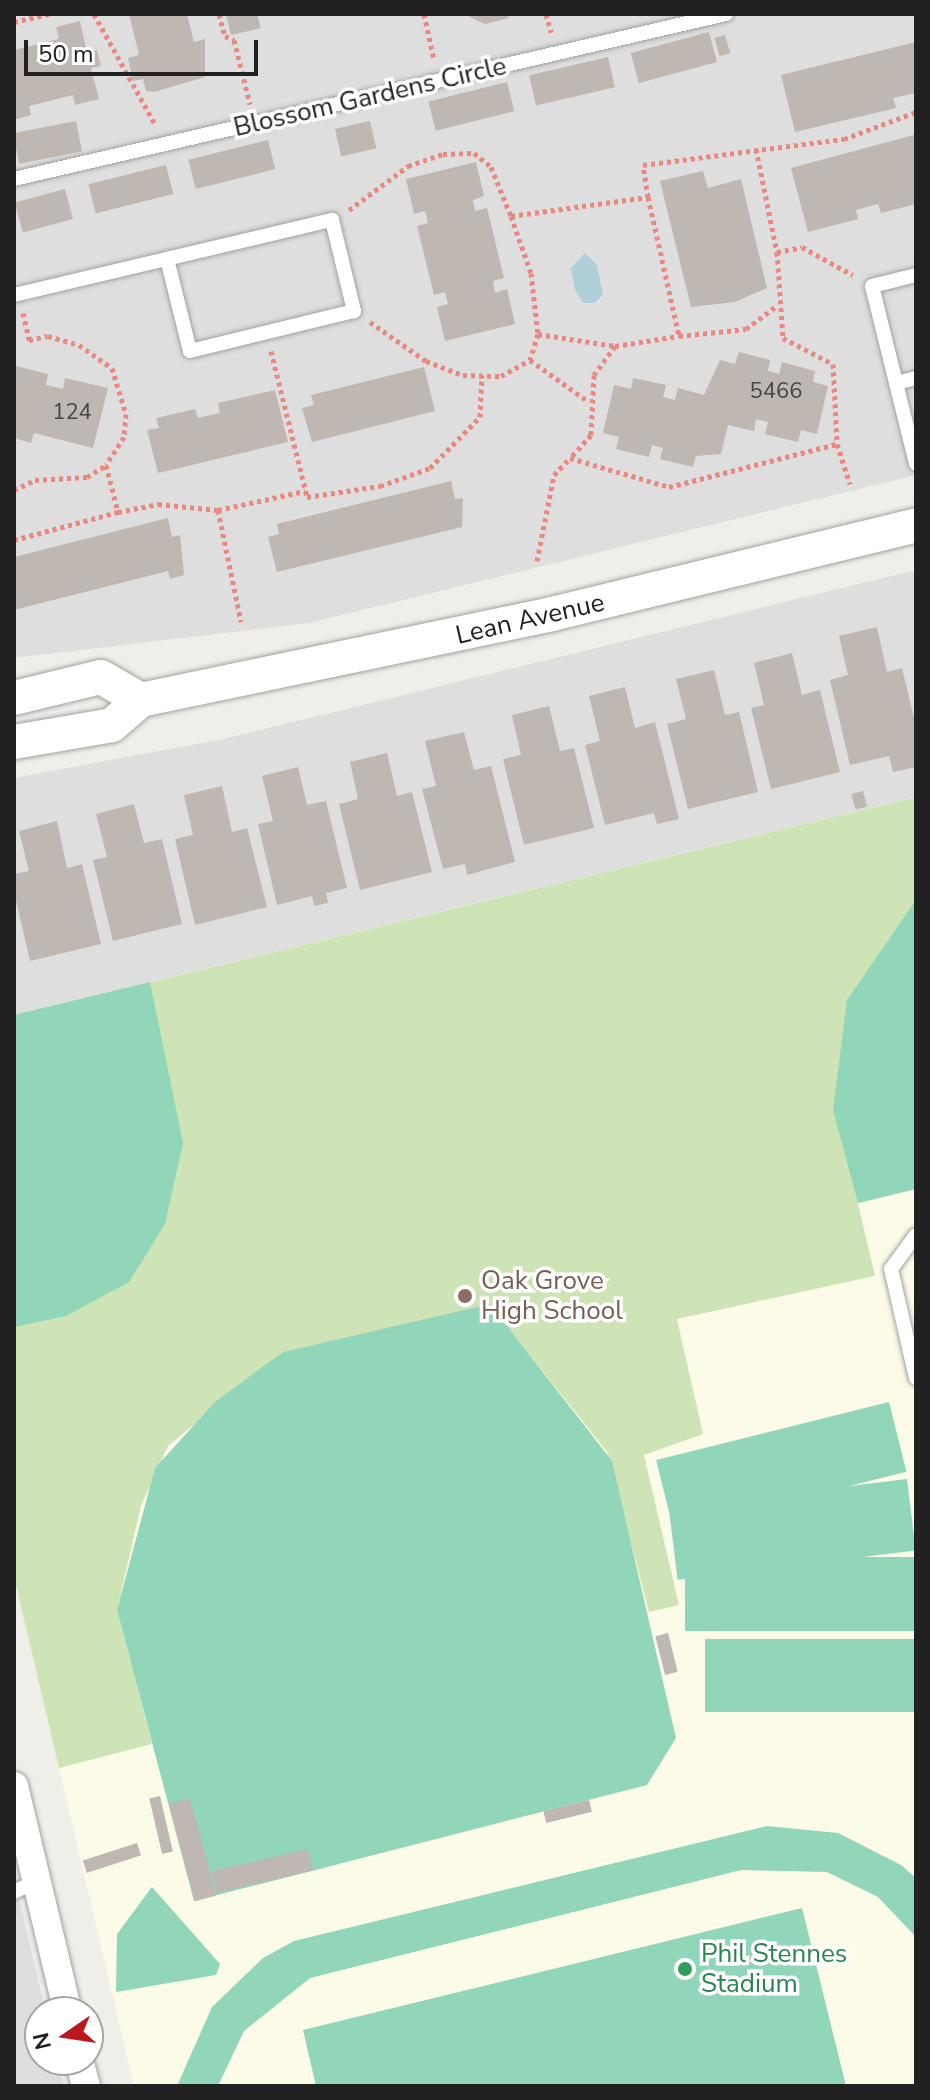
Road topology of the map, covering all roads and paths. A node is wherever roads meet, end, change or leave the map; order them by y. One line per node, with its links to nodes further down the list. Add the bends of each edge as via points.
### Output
1 (49, 14): 6 (path)
2 (94, 14): 10 (path, via 125,82)
3 (219, 14): 9 (path, via 225,36 234,40)
4 (424, 14): 7 (path)
5 (726, 14): 7 (lane, Blossom Gardens Circle)
6 (14, 22)
7 (438, 81): 9 (lane, Blossom Gardens Circle)
8 (916, 112): 11 (path, via 844,139)
9 (255, 123): 10 (lane, Blossom Gardens Circle)
10 (168, 143): 12 (lane, Blossom Gardens Circle)
11 (756, 149): 13 (path, via 643,165); 16 (path)
12 (14, 179)
13 (648, 197): 14 (path); 25 (path)
14 (511, 216): 15 (path, via 491,167 474,153 408,166); 24 (path, via 531,273)
15 (332, 220): 17 (lane); 22 (lane)
16 (777, 252): 19 (path, via 802,247); 21 (path)
17 (167, 259): 20 (lane); 23 (lane, via 190,351)
18 (916, 275): 19 (lane)
19 (872, 286): 30 (lane)
20 (17, 294): 35 (path, via 29,340 48,336 79,345 112,368 126,414 124,437)
21 (777, 306): 25 (path, via 746,329); 32 (path, via 783,338 833,364)
22 (354, 311): 23 (lane); 28 (path, via 426,361)
23 (267, 332): 38 (path)
24 (538, 334): 26 (path); 27 (path)
25 (679, 336): 26 (path)
26 (615, 346): 31 (path, via 594,375)
27 (530, 360): 28 (path, via 501,376); 31 (path)
28 (482, 375): 38 (path, via 480,417 430,468 380,486 307,497)
29 (916, 378): 30 (lane)
30 (896, 383): 34 (lane)
31 (589, 402): 33 (path, via 591,435)
32 (837, 444): 33 (path, via 669,487); 36 (path)
33 (570, 458): 43 (path, via 554,475)
34 (916, 464)
35 (106, 465): 37 (path, via 87,477 35,480); 40 (path)
36 (850, 484)
37 (14, 490)
38 (305, 491): 39 (path)
39 (218, 510): 40 (path, via 158,504); 44 (path)
40 (118, 512): 42 (path)
41 (916, 525): 46 (street, Lean Avenue, via 552,614)
42 (14, 540)
43 (537, 561)
44 (241, 622)
45 (14, 698): 46 (street, via 101,677)
46 (141, 700): 47 (street, Lean Avenue, via 112,725)
47 (14, 742)
48 (916, 1235): 49 (lane, via 891,1269)
49 (916, 1378)
50 (14, 1786): 51 (street)
51 (25, 1886): 52 (street)
52 (63, 1996)

